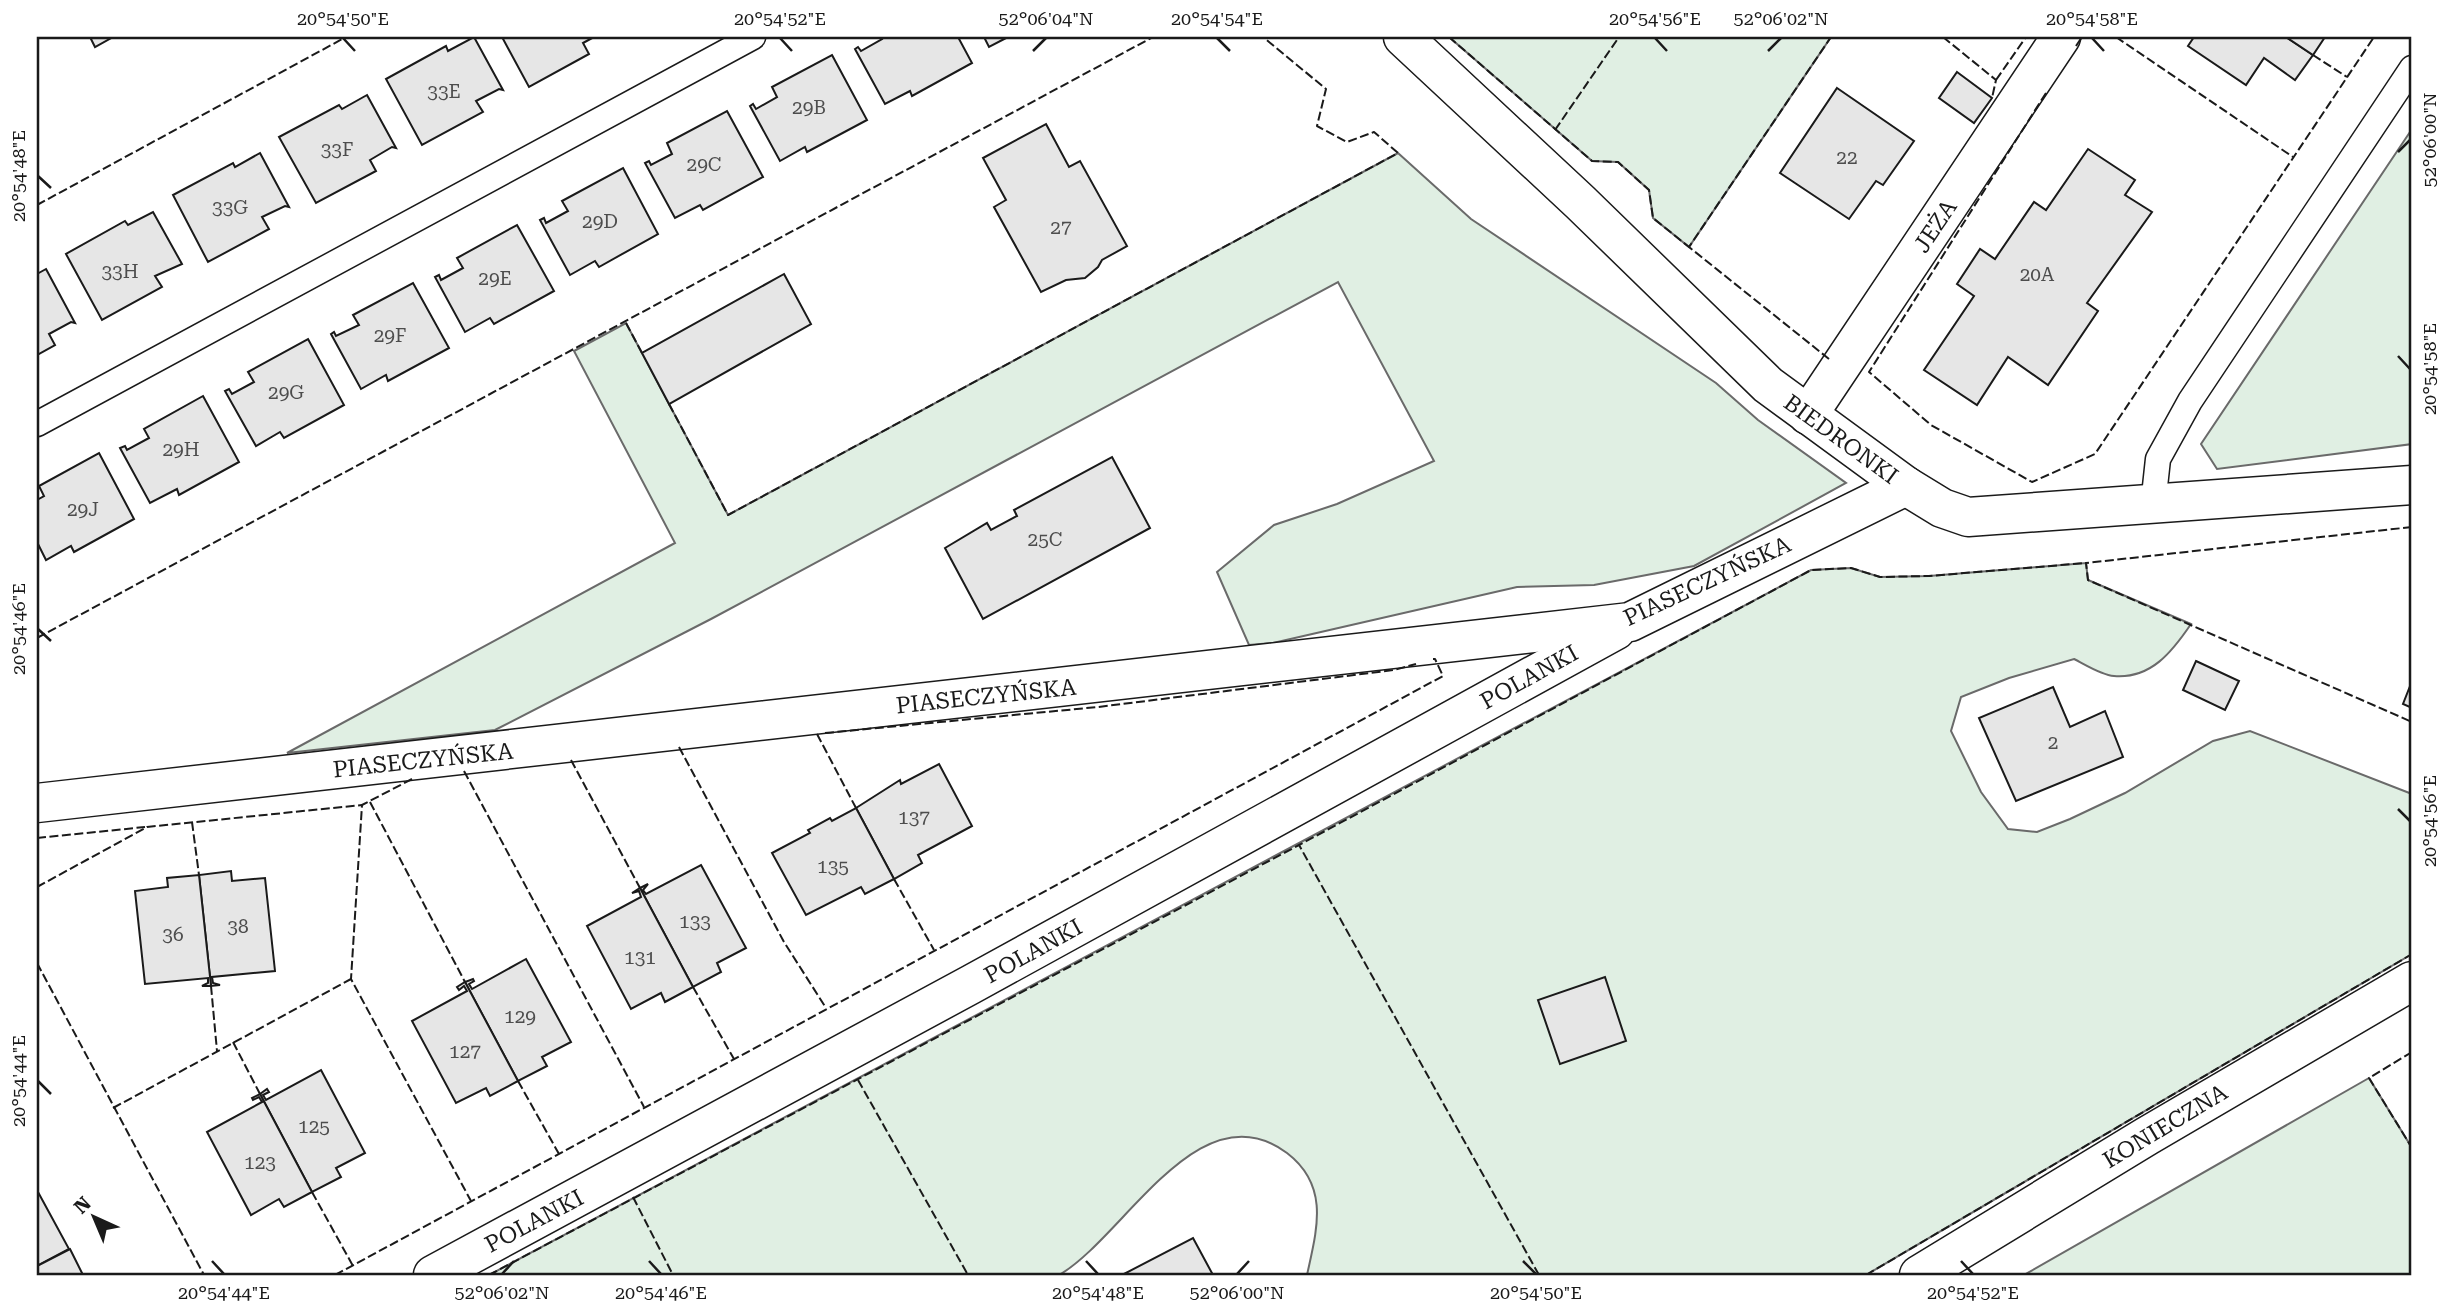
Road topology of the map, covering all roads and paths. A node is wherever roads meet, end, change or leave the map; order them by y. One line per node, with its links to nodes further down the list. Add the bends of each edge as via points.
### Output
1 (753, 37): 6 (lane)
2 (1403, 37): 5 (street, BIEDRONKI, via 1768,385)
3 (2061, 37): 5 (street, JEŻA)
4 (2412, 68): 9 (lane, via 2190,401 2158,459)
5 (1808, 415): 8 (street, BIEDRONKI)
6 (37, 424)
7 (2412, 485): 9 (street, BIEDRONKI)
8 (1906, 486): 9 (street, BIEDRONKI, via 1942,508 1968,517); 10 (street, PIASECZYŃSKA)
9 (2153, 505)
10 (1630, 622): 11 (street, PIASECZYŃSKA); 13 (street, POLANKI)
11 (37, 803)
12 (2412, 981): 14 (street, KONIECZNA)
13 (433, 1275)
14 (1919, 1275)

